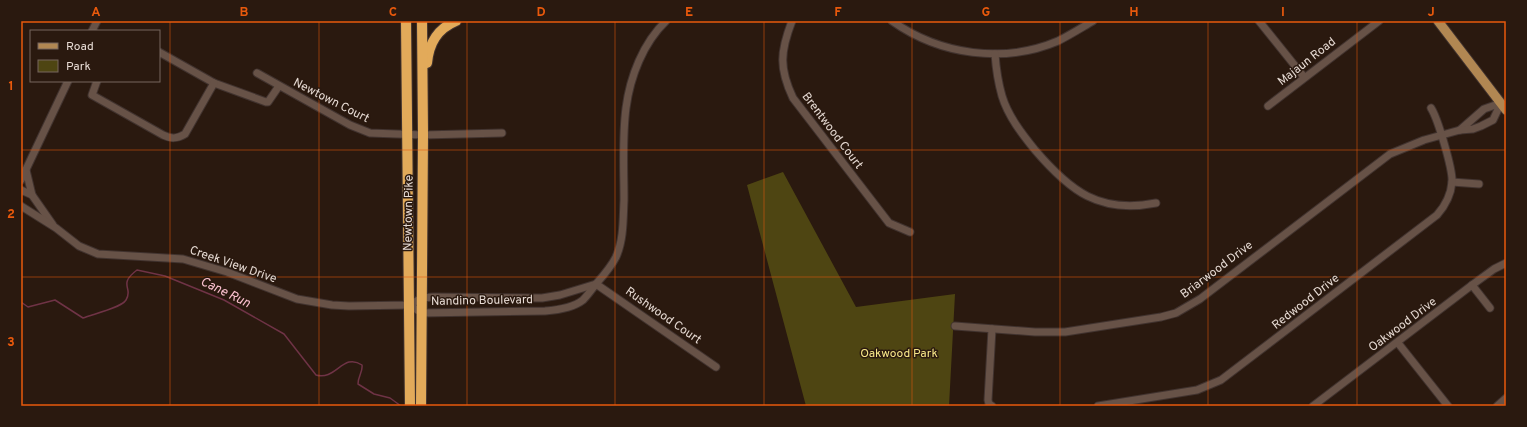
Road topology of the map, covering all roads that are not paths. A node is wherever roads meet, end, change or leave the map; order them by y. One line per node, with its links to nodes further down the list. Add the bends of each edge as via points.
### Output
1 (97, 21): 12 (street)
2 (406, 21): 27 (highway, Newtown Pike)
3 (422, 21): 21 (highway, Newtown Pike)
4 (456, 21): 21 (highway, via 437,33 430,46)
5 (666, 21): 41 (street, Nandino Boulevard, via 647,46 629,88 625,116 624,221 621,241 610,268)
6 (792, 21): 39 (street, Brentwood Court, via 786,37 782,63 794,98 890,223)
7 (892, 21): 14 (street, via 922,39 947,48)
8 (1092, 21): 14 (street, via 1068,36 1039,48)
9 (1260, 21): 16 (street)
10 (1379, 21): 16 (street, Majaun Road)
11 (1438, 21): 23 (main road)
12 (92, 30)
13 (160, 53): 19 (street)
14 (995, 54): 36 (street, via 1002,96 1008,112 1029,142 1062,180 1086,196 1111,204 1127,207)
15 (257, 73): 20 (street, Newtown Court)
16 (1304, 77): 22 (street, Majaun Road)
17 (68, 82): 30 (street)
18 (97, 82): 19 (street, via 92,95 162,135 173,138 185,134)
19 (214, 83): 20 (street, via 266,102)
20 (279, 86): 27 (street, Newtown Court, via 360,130 378,134)
21 (422, 105): 28 (highway, Newtown Pike)
22 (1268, 106)
23 (1504, 107): 25 (street, Briarwood Drive, via 1484,109); 25 (street, Briarwood Drive, via 1490,122 1473,129)
24 (1431, 108): 29 (street, Redwood Drive)
25 (1460, 130): 29 (street, Briarwood Drive)
26 (502, 133): 28 (street, Newtown Court)
27 (407, 135): 28 (street, Newtown Court); 44 (highway, Newtown Pike)
28 (423, 135): 43 (highway, Newtown Pike)
29 (1442, 135): 32 (street, Redwood Drive); 48 (street, Briarwood Drive, via 1407,146 1378,162 1200,299 1176,313 1065,332)
30 (26, 170): 31 (street); 35 (street, Creek View Drive)
31 (21, 180)
32 (1452, 182): 33 (street); 55 (street, Redwood Drive, via 1445,204 1437,215 1221,380 1197,390)
33 (1479, 184)
34 (21, 190): 35 (street, Creek View Drive)
35 (32, 195): 38 (street, Creek View Drive)
36 (1156, 203)
37 (21, 206): 38 (street, Creek View Drive)
38 (56, 228): 44 (street, Creek View Drive, via 79,246 98,254 183,260 227,272 297,299 349,306)
39 (910, 232)
40 (1506, 263): 42 (street, Oakwood Drive)
41 (596, 284): 43 (street, Nandino Boulevard, via 542,298); 46 (street, Nandino Boulevard, via 580,302 557,310); 50 (street, Rushwood Court)
42 (1472, 285): 45 (street); 49 (street, Oakwood Drive)
43 (422, 298): 44 (street, Nandino Boulevard); 46 (highway, Newtown Pike)
44 (409, 305): 46 (street, Nandino Boulevard); 52 (highway, Newtown Pike)
45 (1490, 308)
46 (422, 313): 53 (highway, Newtown Pike)
47 (955, 326): 48 (street, Briarwood Drive)
48 (992, 329): 54 (street, via 988,400)
49 (1398, 343): 56 (street, Oakwood Drive); 57 (street)
50 (716, 367)
51 (1506, 398): 58 (street)
52 (410, 406)
53 (421, 406)
54 (992, 406)
55 (1098, 406)
56 (1314, 406)
57 (1448, 406)
58 (1497, 406)

